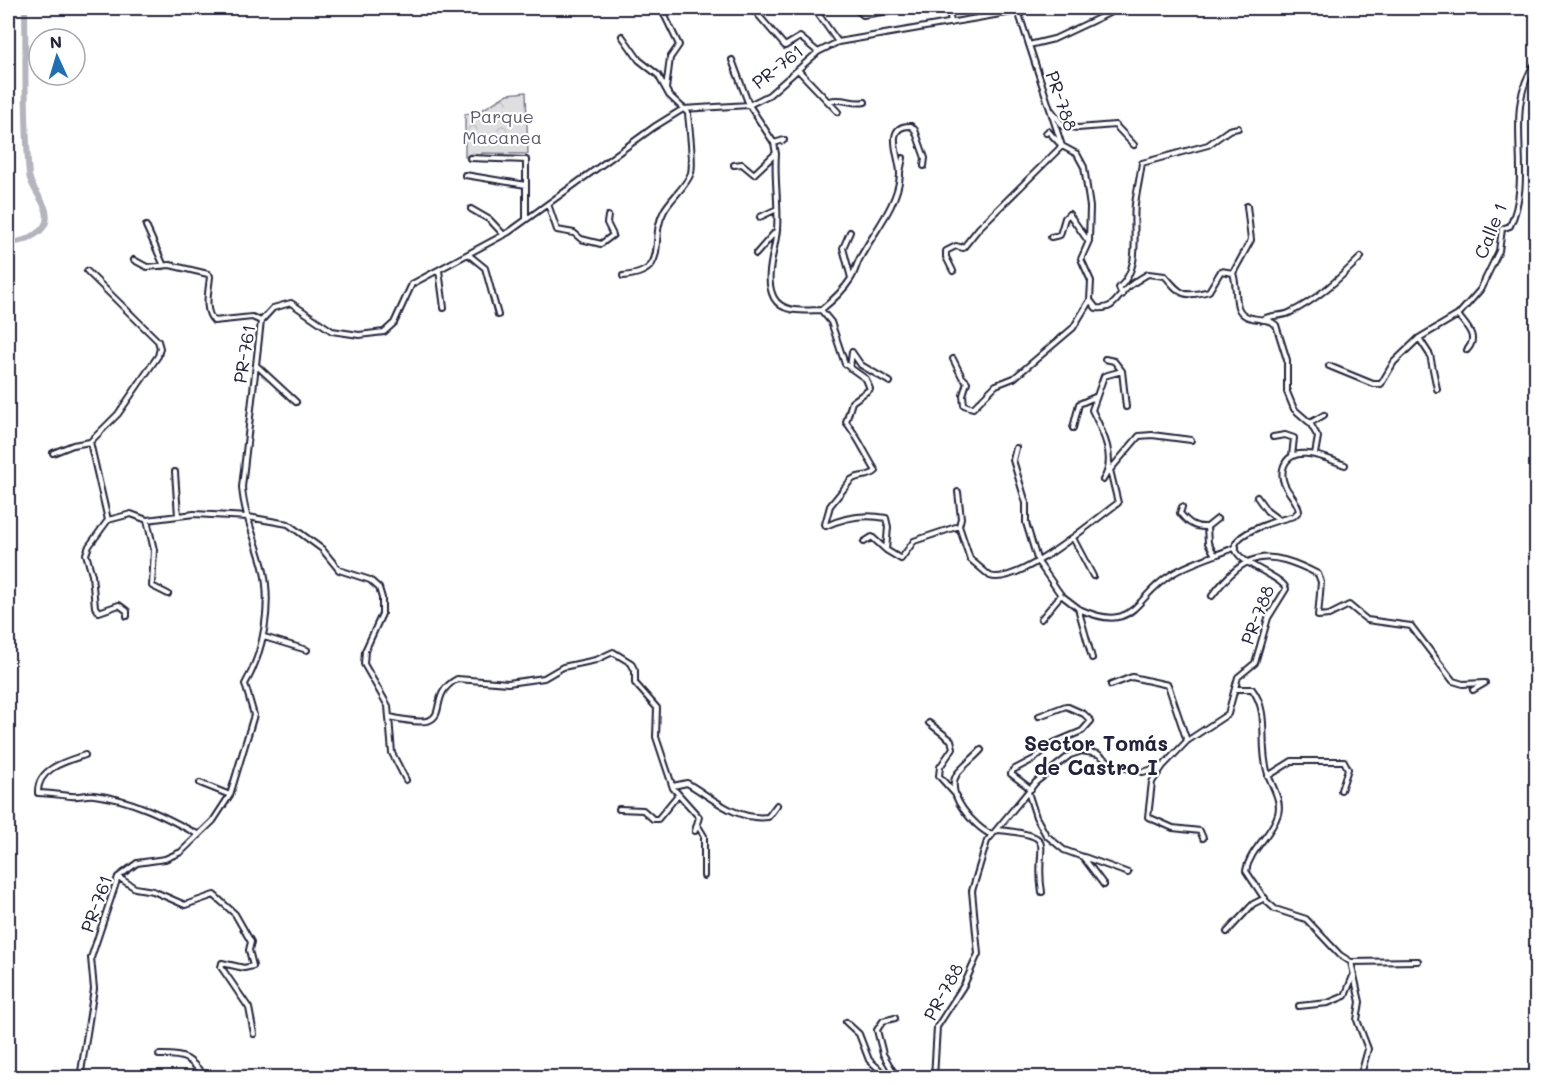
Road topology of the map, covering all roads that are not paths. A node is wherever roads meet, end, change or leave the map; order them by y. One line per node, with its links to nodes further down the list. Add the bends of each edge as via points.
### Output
1 (661, 8): 18 (street, via 679,45 670,58)
2 (814, 8): 12 (street)
3 (855, 8): 7 (street, via 862,15)
4 (907, 8): 7 (street)
5 (948, 8): 10 (street)
6 (1120, 8): 13 (street, via 1054,39)
7 (893, 9)
8 (1018, 9): 10 (street, PR-761 / PR-761); 13 (street, PR-788 / PR-788)
9 (754, 10): 14 (street, via 785,46 800,37)
10 (951, 23): 12 (street, PR-761 / PR-761)
11 (622, 36): 18 (street)
12 (838, 42): 14 (street, PR-761 / PR-761)
13 (1029, 45): 21 (street, PR-788 / PR-788)
14 (818, 52): 17 (street, PR-761 / PR-761)
15 (732, 60): 22 (street)
16 (1536, 62): 68 (street, Calle 1, via 1523,86 1519,112 1519,192 1515,214 1510,226 1502,229 1499,251 1480,290)
17 (799, 70): 19 (street); 22 (street, PR-761 / PR-761, via 769,95)
18 (666, 89): 23 (street)
19 (829, 101): 20 (street, via 841,98 858,104); 24 (street)
20 (865, 102)
21 (1046, 103): 29 (street, via 1063,126 1115,125); 30 (street, PR-788 / PR-788)
22 (749, 105): 23 (street, PR-761 / PR-761); 28 (street)
23 (683, 109): 39 (street, PR-761 / PR-761); 61 (street, via 688,113 690,175 663,212 649,269 639,275)
24 (838, 112)
25 (1238, 128): 63 (street, via 1208,145 1142,163 1135,207 1137,241 1131,274 1119,288)
26 (1046, 133): 30 (street)
27 (784, 140): 28 (street)
28 (774, 143): 31 (street)
29 (1134, 145)
30 (1062, 146): 51 (street, PR-788 / PR-788, via 1077,154 1084,167 1090,207); 58 (street, via 963,248 956,246 946,251)
31 (776, 154): 34 (street, via 754,174 742,164); 42 (street)
32 (470, 158): 38 (street, via 526,160)
33 (903, 158): 36 (street)
34 (734, 165)
35 (924, 166): 36 (street, via 915,130 904,126 897,130 894,139)
36 (900, 173): 62 (street, via 887,212)
37 (465, 175): 38 (street)
38 (526, 185): 45 (street)
39 (549, 204): 43 (street, via 557,230 574,233 594,244 613,235); 45 (street, PR-761 / PR-761)
40 (1247, 206): 60 (street, via 1251,240)
41 (471, 208): 49 (street)
42 (777, 209): 44 (street); 47 (street)
43 (608, 216)
44 (760, 217)
45 (526, 219): 49 (street, PR-761 / PR-761)
46 (146, 226): 56 (street)
47 (777, 230): 52 (street); 66 (street, via 771,267 774,298 794,310)
48 (850, 232): 62 (street, via 843,248)
49 (504, 235): 53 (street, PR-761 / PR-761)
50 (1051, 237): 51 (street, via 1060,236 1069,214)
51 (1089, 241): 64 (street, PR-788 / PR-788, via 1081,259 1090,281)
52 (756, 254)
53 (469, 255): 57 (street, PR-761 / PR-761); 67 (street, via 485,268)
54 (1361, 257): 69 (street, via 1303,306 1286,315)
55 (134, 260): 56 (street, via 147,267)
56 (164, 266): 70 (street, via 210,276 208,307 214,321 252,317)
57 (439, 270): 65 (street); 70 (street, PR-761 / PR-761, via 412,284 394,323 384,332 332,331 291,303 273,308)
58 (953, 271)
59 (87, 272): 89 (street, via 158,341 160,348 118,414)
60 (1233, 273): 63 (street, via 1221,271 1209,291 1190,296 1178,292 1165,276 1148,274); 69 (street, via 1238,309 1247,318)
61 (623, 276)
62 (851, 279): 66 (street)
63 (1122, 295): 64 (street, via 1114,306 1106,309 1095,308)
64 (1090, 300): 73 (street, via 1072,327 1014,378 996,385 973,408 964,405 967,382)
65 (444, 308)
66 (821, 310): 77 (street, via 831,322 845,364)
67 (498, 315)
68 (1458, 315): 71 (street, Calle 1); 72 (street, via 1474,338)
69 (1262, 320): 85 (street, via 1276,325 1287,360 1287,392 1294,409)
70 (261, 321): 75 (street, PR-761 / PR-761)
71 (1419, 338): 76 (street, Calle 1, via 1394,362 1381,384); 80 (street, via 1430,355)
72 (1467, 350)
73 (952, 359)
74 (1105, 359): 78 (street, via 1114,361)
75 (256, 365): 82 (street); 102 (street, PR-761 / PR-761, via 242,487)
76 (1329, 366)
77 (850, 368): 79 (street, via 852,352 861,365); 112 (street, via 866,379 870,389 852,402 846,422 861,440 876,471 851,480 830,506 825,524 859,517 886,518)
78 (1122, 371): 81 (street, via 1104,376); 83 (street)
79 (890, 382)
80 (1437, 389)
81 (1095, 396): 86 (street, via 1079,404); 95 (street, via 1092,410 1103,432)
82 (296, 402)
83 (1126, 407)
84 (1324, 415): 85 (street)
85 (1310, 423): 92 (street, via 1318,437)
86 (1073, 428)
87 (1273, 437): 93 (street, via 1294,438)
88 (1191, 440): 95 (street, via 1139,436)
89 (90, 442): 91 (street); 104 (street)
90 (1016, 448): 114 (street, via 1013,460)
91 (53, 453)
92 (1316, 454): 93 (street); 94 (street)
93 (1292, 456): 106 (street, via 1285,462 1282,477 1298,502 1299,512)
94 (1345, 465)
95 (1110, 470): 97 (street); 109 (street, via 1118,503)
96 (175, 472): 101 (street)
97 (1103, 480)
98 (958, 492): 107 (street)
99 (1257, 497): 106 (street)
100 (1182, 507): 108 (street, via 1180,513 1186,521 1198,528)
101 (178, 516): 102 (street); 105 (street)
102 (248, 518): 123 (street, PR-761 / PR-761, via 264,570); 130 (street, via 288,524 322,549 339,570 369,580 379,588 382,614 364,651 364,664)
103 (1217, 519): 108 (street)
104 (108, 520): 105 (street, via 132,514); 121 (street, via 86,554 95,607 99,612 119,605)
105 (147, 520): 117 (street, via 154,550 152,586)
106 (1280, 520): 111 (street, via 1253,528)
107 (959, 526): 112 (street, via 914,541 901,559); 114 (street, via 970,559 979,570 994,578)
108 (1207, 527): 113 (street, via 1208,543)
109 (1073, 538): 114 (street); 116 (street)
110 (864, 542): 112 (street, via 872,537)
111 (1236, 547): 113 (street); 115 (street, PR-788 / PR-788)
112 (886, 550)
113 (1215, 555): 120 (street, via 1170,575 1136,608 1123,615 1100,618)
114 (1038, 562): 118 (street)
115 (1245, 562): 119 (street, via 1229,573); 127 (street, PR-788 / PR-788, via 1282,582 1286,589 1268,618 1255,663 1238,677); 128 (street, via 1269,557 1317,574 1321,582 1318,616 1349,605 1368,620 1411,626 1453,681 1485,683)
116 (1093, 576)
117 (168, 594)
118 (1061, 596): 120 (street); 122 (street)
119 (1212, 596)
120 (1078, 608): 125 (street)
121 (128, 616)
122 (1041, 619)
123 (264, 637): 124 (street); 142 (street, PR-761 / PR-761, via 256,665 245,684 254,715)
124 (307, 650)
125 (1092, 658)
126 (1111, 685): 132 (street, via 1132,677 1168,685)
127 (1235, 689): 132 (street, PR-788 / PR-788, via 1228,714); 136 (street, via 1252,689 1261,701 1262,752)
128 (1473, 690)
129 (1039, 716): 140 (street, via 1066,706 1091,721 1082,731 1051,744 1013,770 1014,778)
130 (390, 717): 137 (street, via 392,753); 139 (street, via 429,722 438,714 443,692 457,679 507,683 544,678 564,667 613,652 631,663 635,683 657,708 656,737)
131 (929, 723): 144 (street, via 951,740 953,748 940,767 939,776)
132 (1187, 741): 135 (street, PR-788 / PR-788)
133 (981, 750): 144 (street, via 957,775 954,783)
134 (85, 755): 150 (street, via 52,766 38,787 38,794 93,795 128,802)
135 (1163, 766): 140 (street, PR-788 / PR-788, via 1143,772 1082,751 1055,764); 152 (street, via 1152,782 1148,817 1173,828 1200,831)
136 (1268, 776): 141 (street, via 1292,761 1344,762 1348,769); 159 (street, via 1279,811 1246,871)
137 (406, 780)
138 (200, 783): 142 (street)
139 (672, 786): 143 (street); 145 (street, via 687,783 734,813 756,819 768,817)
140 (1030, 790): 148 (street, PR-788 / PR-788); 153 (street, via 1036,817 1046,835 1064,850)
141 (1341, 790)
142 (230, 795): 150 (street, PR-761 / PR-761)
143 (677, 796): 146 (street, via 658,819 643,810); 147 (street, via 695,811)
144 (958, 797): 151 (street, via 971,822)
145 (777, 805)
146 (619, 809)
147 (698, 825): 149 (street); 155 (street, via 704,836)
148 (998, 830): 151 (street, PR-788 / PR-788); 158 (street, via 1029,832 1038,837 1042,844 1038,872)
149 (695, 831)
150 (199, 835): 156 (street, PR-761 / PR-761, via 181,852 137,863)
151 (992, 835): 173 (street, PR-788 / PR-788, via 982,853 972,891 978,954 964,985 937,1026)
152 (1203, 838)
153 (1083, 857): 154 (street); 157 (street)
154 (1128, 873)
155 (704, 876)
156 (118, 877): 167 (street, via 135,888 185,905 214,895 235,914 251,942 253,966 222,963 221,968 249,1008); 169 (street, PR-761 / PR-761, via 91,958 94,989)
157 (1104, 885)
158 (1042, 892)
159 (1265, 898): 160 (street, via 1253,904); 162 (street, via 1275,909 1306,919)
160 (1227, 932)
161 (1418, 961): 162 (street)
162 (1351, 962): 163 (street)
163 (1354, 972): 164 (street, via 1345,996 1328,1003); 174 (street, via 1360,1002 1357,1020 1368,1049)
164 (1299, 1006)
165 (895, 1018): 172 (street, via 883,1021 877,1030 883,1054)
166 (846, 1022): 171 (street, via 859,1034 869,1060)
167 (254, 1034)
168 (159, 1055): 170 (street, via 179,1054 192,1061)
169 (80, 1077)
170 (206, 1077)
171 (889, 1077)
172 (897, 1077)
173 (934, 1077)
174 (1360, 1077)

